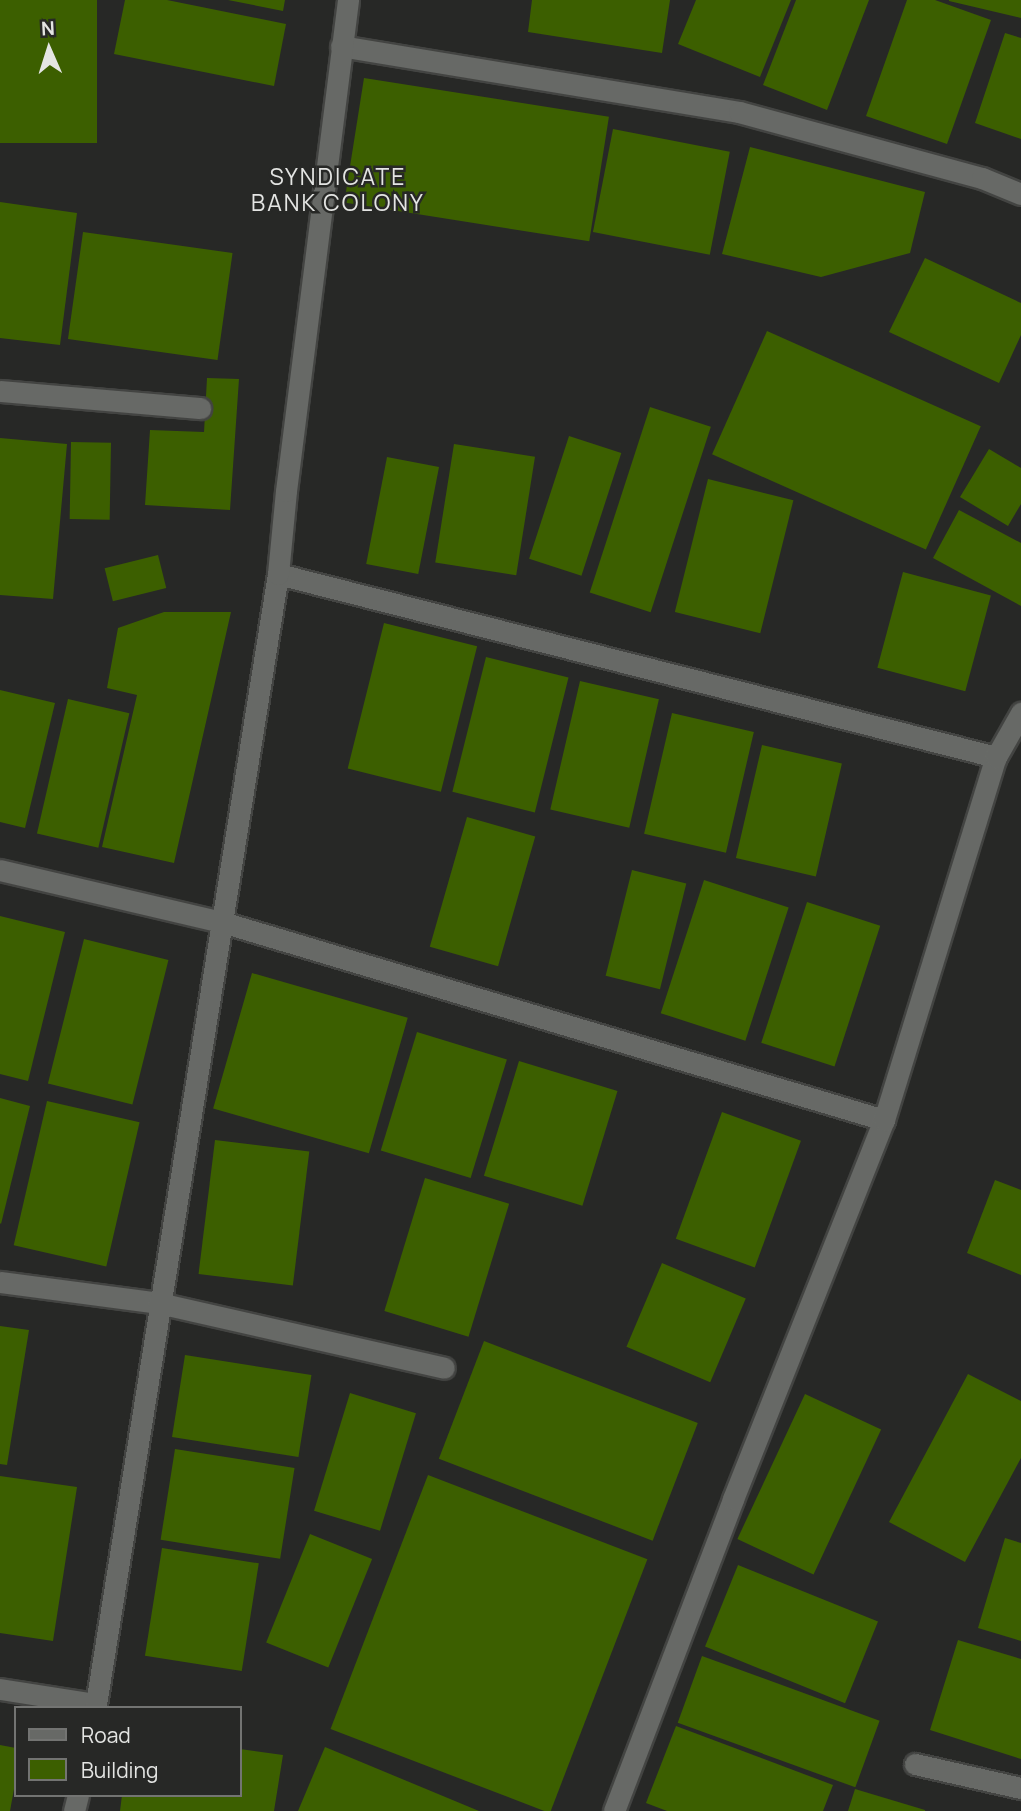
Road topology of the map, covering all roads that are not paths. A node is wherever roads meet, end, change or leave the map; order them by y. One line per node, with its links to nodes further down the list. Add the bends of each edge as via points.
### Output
1 (348, 0): 2 (street)
2 (341, 46): 3 (street, via 739,112 982,178); 6 (street)
3 (1021, 194)
4 (0, 391): 5 (street)
5 (200, 408)
6 (278, 574): 8 (street); 10 (street)
7 (1021, 713): 8 (street)
8 (996, 757): 11 (street)
9 (0, 870): 10 (street)
10 (222, 922): 11 (street); 13 (street)
11 (884, 1120): 19 (street)
12 (0, 1282): 13 (street)
13 (159, 1303): 14 (street); 16 (street)
14 (444, 1368)
15 (0, 1689): 16 (street)
16 (96, 1706)
17 (915, 1764): 18 (street)
18 (1021, 1788)
19 (614, 1811)

